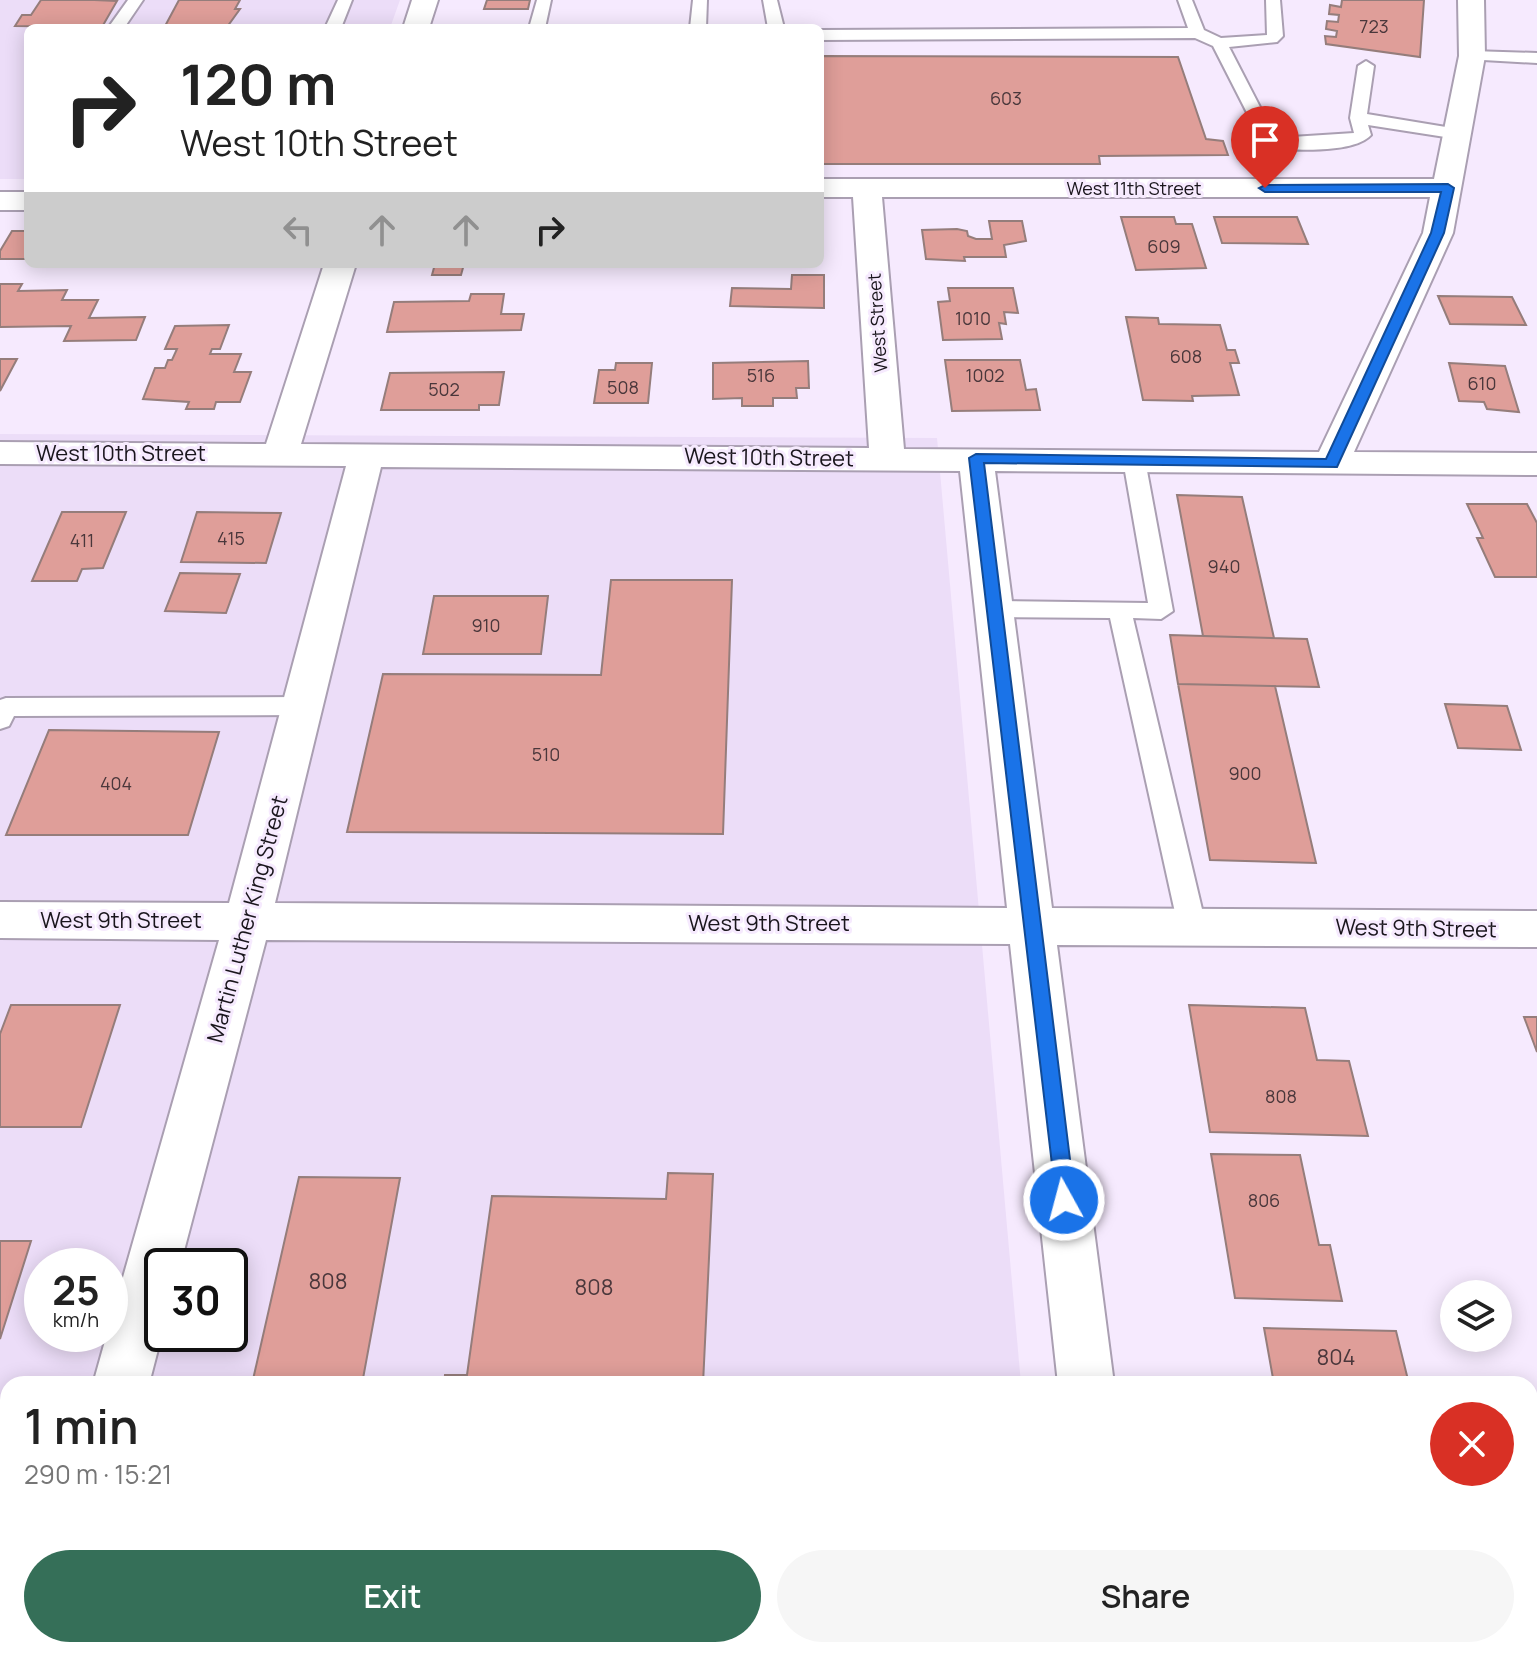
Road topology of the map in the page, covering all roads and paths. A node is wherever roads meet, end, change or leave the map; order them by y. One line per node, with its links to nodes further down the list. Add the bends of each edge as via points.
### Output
1 (136, 0): 10 (lane)
2 (345, 0): 11 (lane)
3 (425, 0): 12 (street)
4 (544, 0): 13 (lane)
5 (700, 0): 14 (lane)
6 (770, 0): 15 (lane)
7 (1185, 0): 16 (lane)
8 (1273, 0): 18 (lane, via 1272,39)
9 (1471, 0): 19 (street)
10 (119, 24)
11 (335, 24)
12 (417, 24)
13 (538, 24)
14 (698, 24)
15 (773, 24)
16 (1197, 33): 17 (lane); 18 (lane)
17 (824, 35)
18 (1219, 43): 22 (lane, via 1270,142 1354,141 1363,135)
19 (1472, 56): 20 (lane); 23 (street)
20 (1537, 58)
21 (1366, 66): 22 (lane)
22 (1358, 118): 23 (lane)
23 (1458, 134): 26 (street)
24 (824, 188): 25 (street, West 11th Street)
25 (867, 188): 26 (street, West 11th Street); 33 (street, West Street)
26 (1448, 188): 36 (street, via 1438,233)
27 (0, 201): 28 (street)
28 (24, 201)
29 (339, 268): 31 (street)
30 (0, 453): 31 (street, West 10th Street)
31 (281, 453): 32 (street, West 10th Street)
32 (367, 453): 33 (street, West 10th Street); 40 (street, Martin Luther King Street)
33 (887, 458): 34 (street, West 10th Street)
34 (976, 458): 35 (street, West 10th Street); 38 (street)
35 (1134, 460): 36 (street, West 10th Street); 39 (lane, via 1161,611)
36 (1331, 463): 37 (street, West 10th Street)
37 (1537, 464)
38 (994, 609): 39 (lane); 44 (street)
39 (1120, 610): 45 (lane)
40 (303, 706): 41 (lane, via 6,707); 43 (street, Martin Luther King Street)
41 (0, 720)
42 (0, 920): 43 (street, West 9th Street)
43 (248, 920): 44 (street, West 9th Street); 47 (street, Martin Luther King Street)
44 (1031, 924): 45 (street, West 9th Street); 48 (street)
45 (1192, 926): 46 (street, West 9th Street)
46 (1537, 929)
47 (123, 1376)
48 (1085, 1376)

